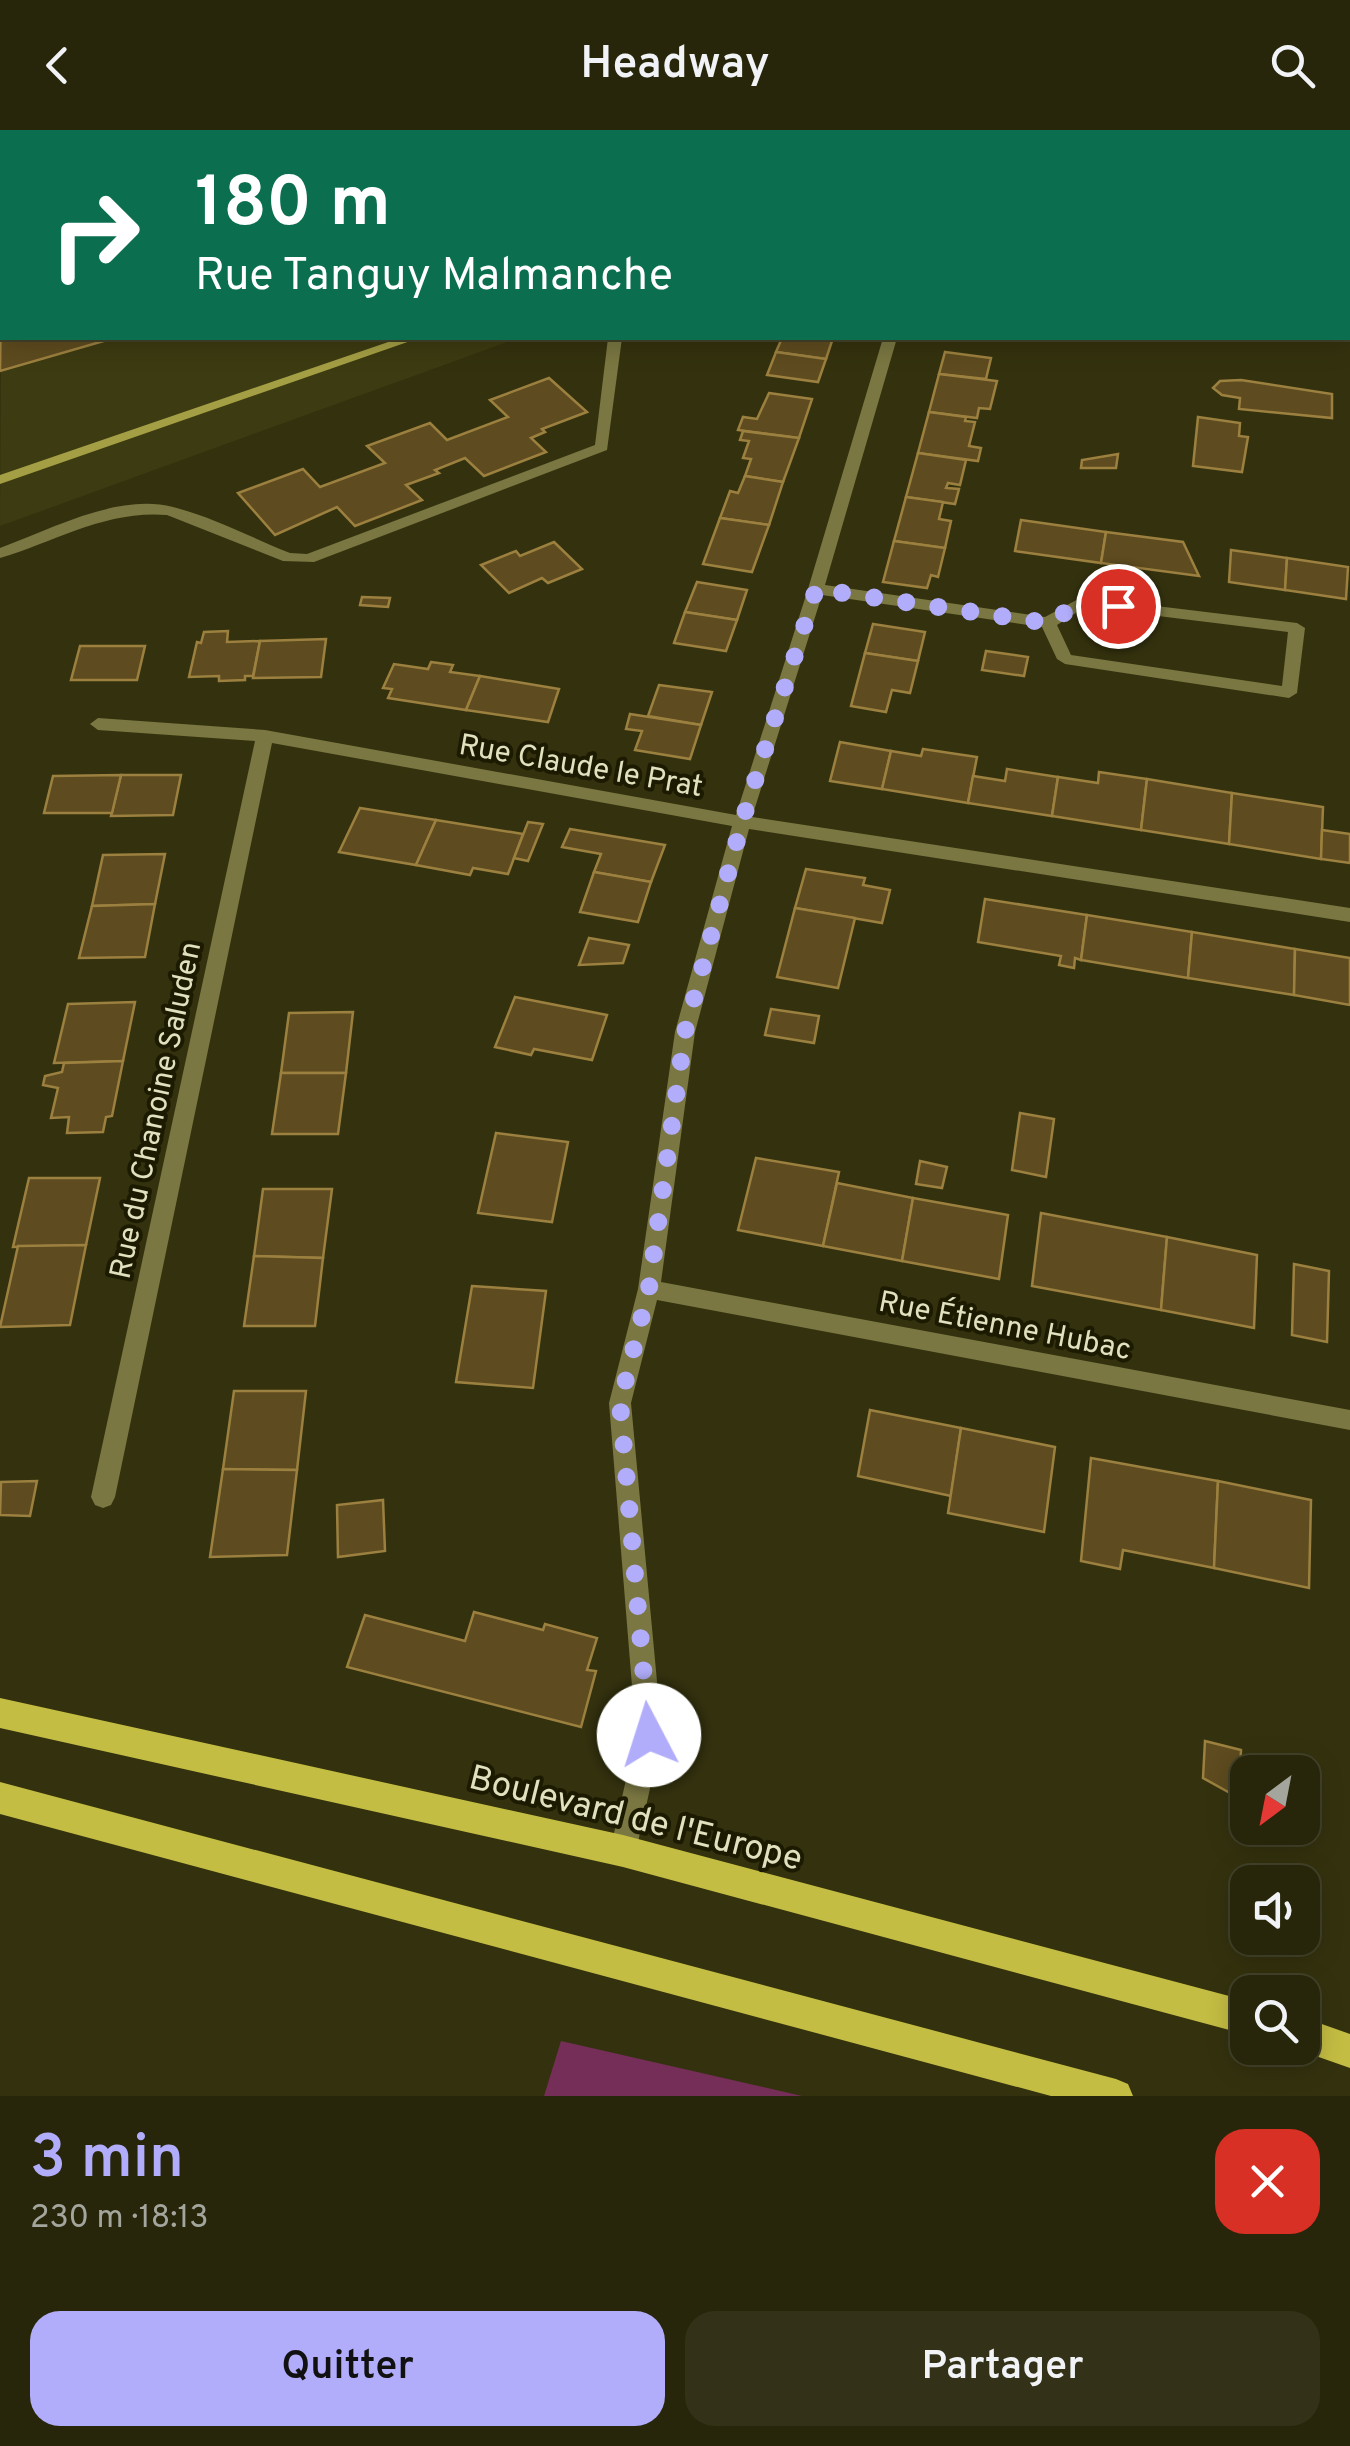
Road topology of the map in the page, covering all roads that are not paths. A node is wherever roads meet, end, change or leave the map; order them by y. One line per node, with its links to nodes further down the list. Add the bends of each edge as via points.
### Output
1 (406, 340): 4 (main road)
2 (616, 340): 5 (street, via 602,447 309,559 288,558 150,507)
3 (889, 340): 6 (street)
4 (0, 480)
5 (0, 552)
6 (816, 589): 7 (street); 10 (street)
7 (1048, 623): 7 (street, via 1065,659 1289,693 1297,628 1082,602)
8 (98, 724): 9 (street, Rue Claude le Prat)
9 (265, 736): 10 (street, Rue Claude le Prat); 14 (street, Rue du Chanoine Saluden)
10 (742, 822): 11 (street, Rue Claude le Prat); 12 (street, via 685,1032)
11 (1350, 915)
12 (649, 1288): 13 (street, Rue Étienne Hubac); 17 (street, via 620,1403 649,1735)
13 (1350, 1420)
14 (103, 1497)
15 (0, 1713): 17 (main road, Boulevard de l'Europe)
16 (0, 1798): 21 (main road)
17 (623, 1851): 18 (main road, Boulevard de l'Europe)
18 (1230, 2013)
19 (1320, 2040): 20 (main road)
20 (1350, 2051)
21 (1116, 2096)

